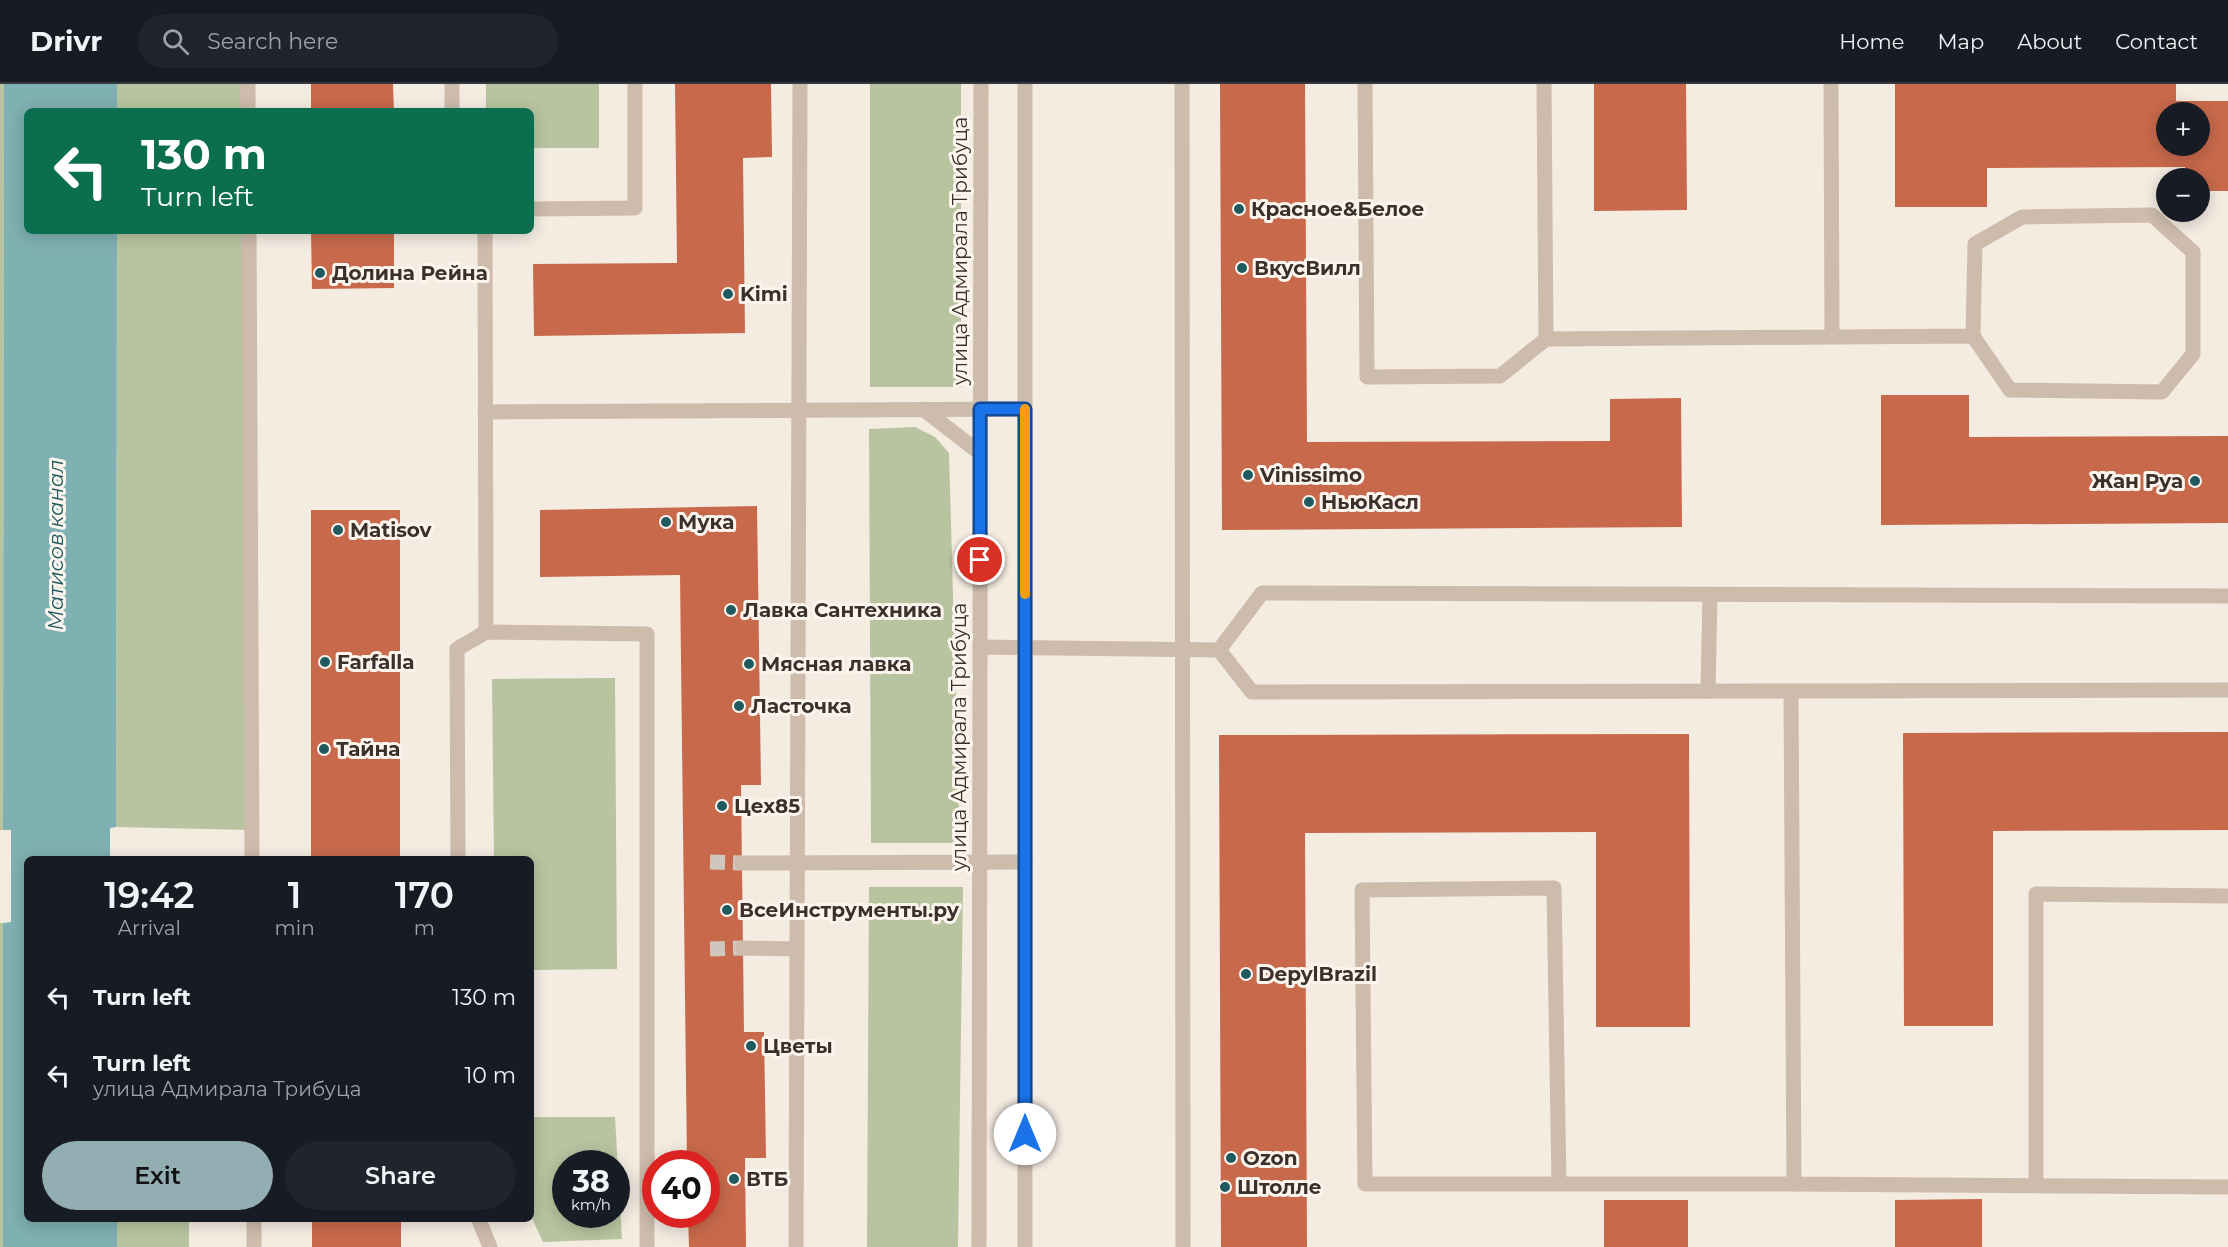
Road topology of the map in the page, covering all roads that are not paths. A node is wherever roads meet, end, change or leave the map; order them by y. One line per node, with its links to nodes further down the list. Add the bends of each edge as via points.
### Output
1 (248, 84): 11 (street)
2 (452, 84): 12 (street)
3 (635, 84): 13 (street, via 636,208)
4 (800, 84): 22 (street)
5 (981, 84): 20 (street, улица Адмирала Трибуца)
6 (1025, 84): 21 (street)
7 (1182, 84): 30 (street)
8 (1365, 84): 18 (street, via 1367,377 1500,376)
9 (1544, 84): 18 (street)
10 (1831, 84): 17 (street)
11 (248, 108)
12 (452, 108)
13 (534, 209)
14 (249, 234): 35 (street)
15 (485, 234): 23 (street)
16 (1973, 336): 16 (street, via 2010,390 2162,392 2193,354 2193,252 2152,215 2022,217 1975,244); 17 (street)
17 (1832, 337): 18 (street)
18 (1546, 339)
19 (923, 409): 20 (street); 22 (street); 24 (street)
20 (980, 409): 21 (street); 24 (street, улица Адмирала Трибуца)
21 (1025, 409): 29 (street)
22 (799, 411): 23 (street); 37 (street)
23 (485, 412): 27 (street)
24 (980, 453): 28 (street, улица Адмирала Трибуца)
25 (1710, 595): 26 (street); 31 (street, via 1262,593); 33 (street)
26 (2228, 596)
27 (486, 632): 36 (street, via 457,649); 52 (street, via 647,634)
28 (980, 647): 29 (street); 40 (street, улица Адмирала Трибуца)
29 (1025, 647): 30 (street); 38 (street)
30 (1182, 650): 31 (street); 56 (street)
31 (1219, 650): 33 (street, via 1252,692)
32 (2228, 690): 34 (street)
33 (1708, 691): 34 (street)
34 (1791, 691): 45 (street)
35 (252, 856)
36 (458, 856)
37 (797, 862): 39 (street); 40 (street); 43 (street)
38 (1025, 862): 40 (street); 55 (street)
39 (742, 863)
40 (980, 863): 54 (street, улица Адмирала Трибуца)
41 (2228, 896): 46 (street, via 2036,894)
42 (743, 948): 43 (street)
43 (797, 949): 53 (street)
44 (1559, 1184): 44 (street, via 1365,1184 1362,890 1554,888); 45 (street)
45 (1794, 1184): 46 (street)
46 (2036, 1185): 47 (street)
47 (2228, 1187)
48 (254, 1222): 50 (street)
49 (480, 1222): 51 (street)
50 (254, 1247)
51 (490, 1247)
52 (647, 1247)
53 (796, 1247)
54 (979, 1247)
55 (1025, 1247)
56 (1184, 1247)

